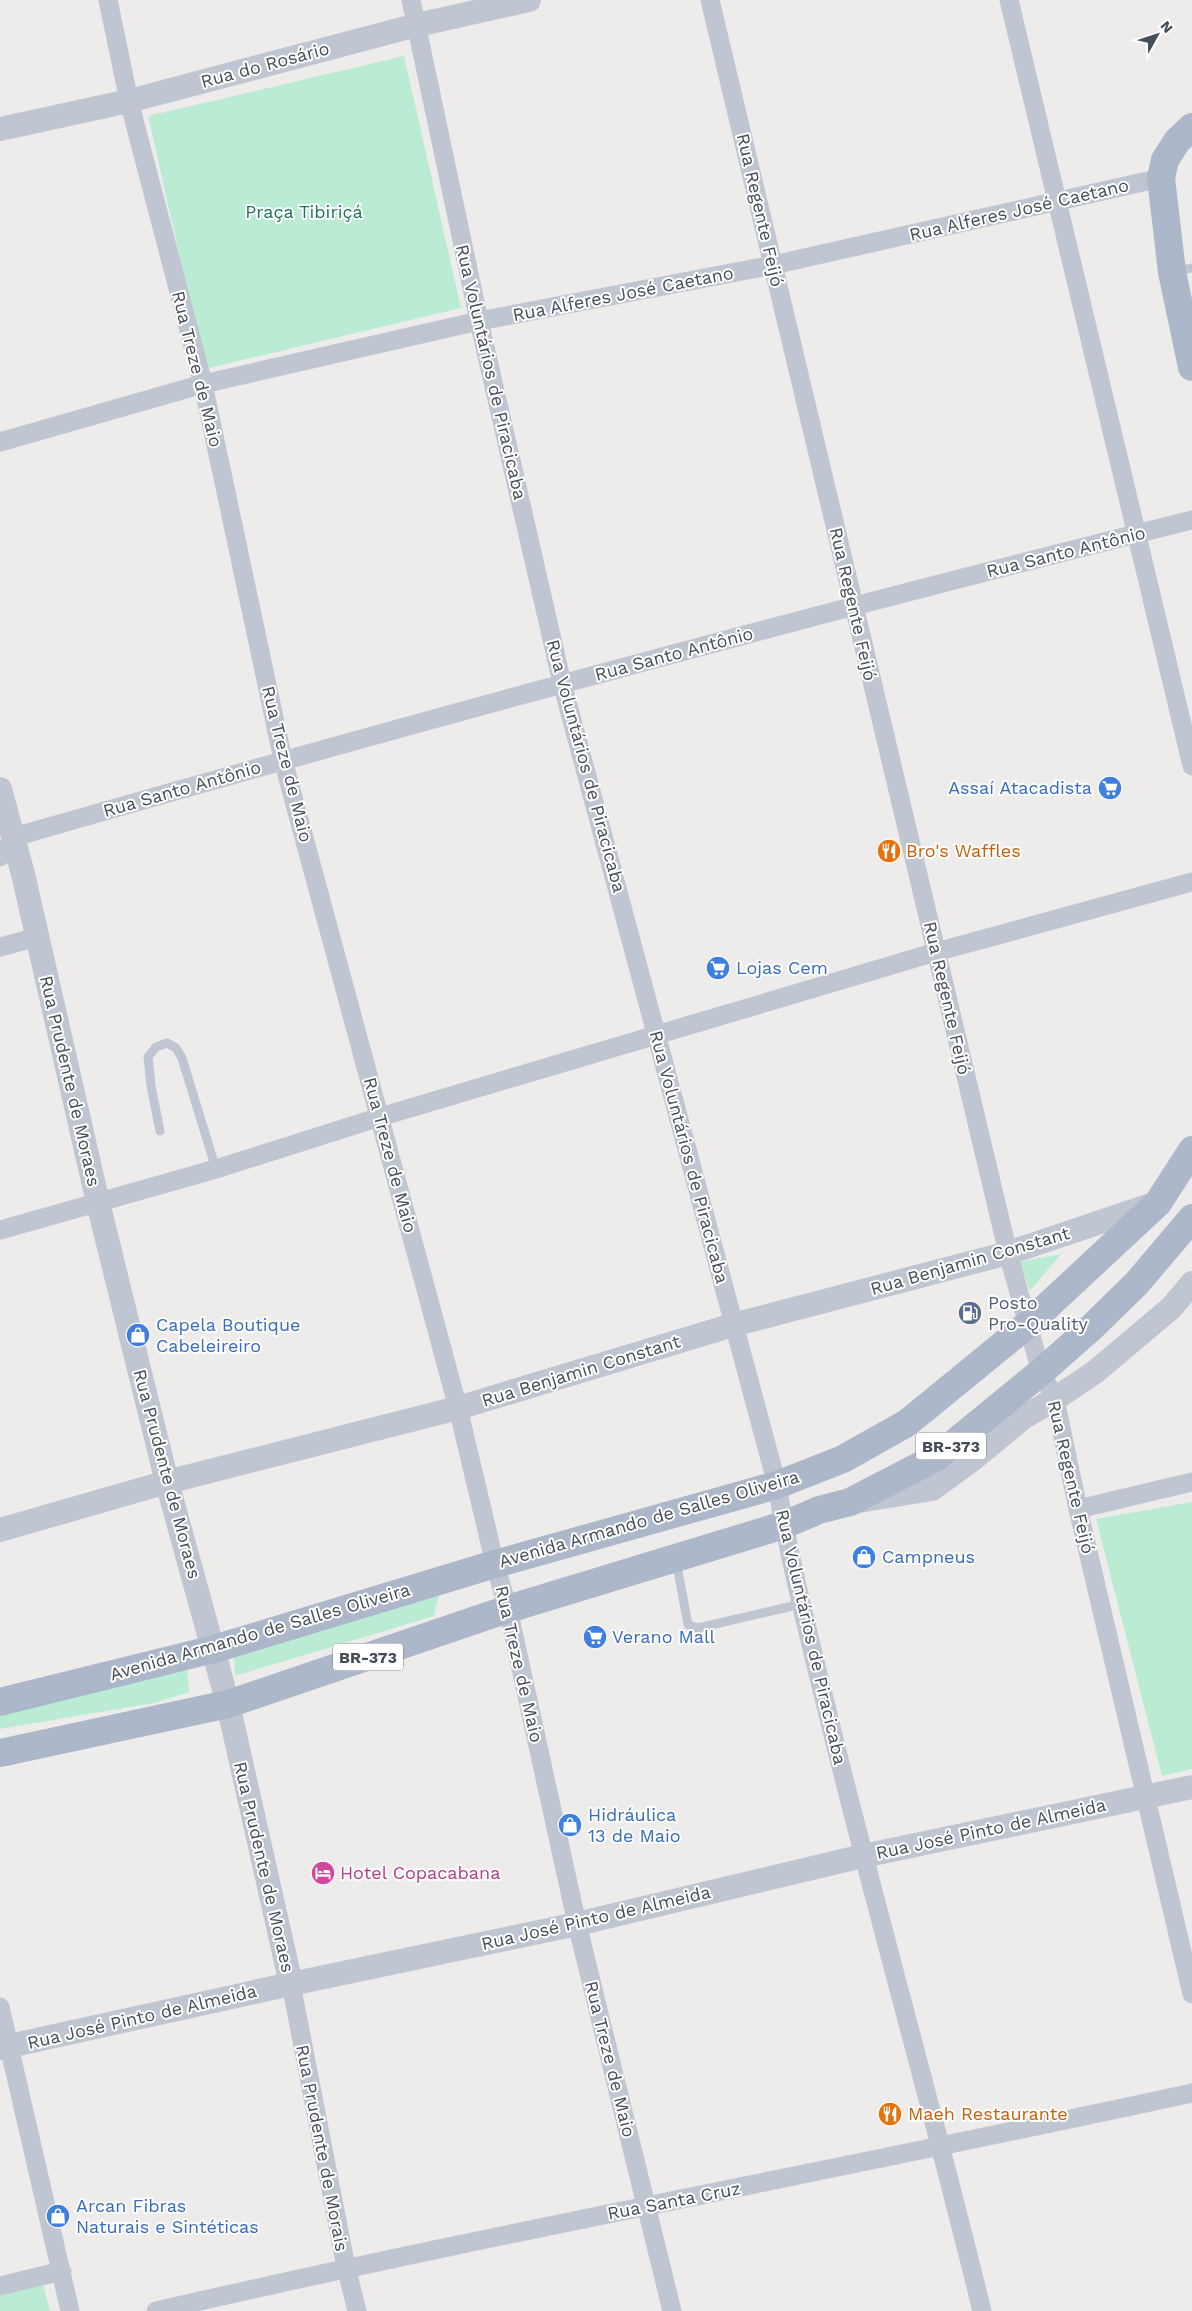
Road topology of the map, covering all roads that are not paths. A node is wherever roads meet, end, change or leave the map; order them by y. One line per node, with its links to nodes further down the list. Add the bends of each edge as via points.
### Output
1 (108, 0): 7 (street, Rua Treze de Maio)
2 (411, 0): 6 (street, Rua Voluntários de Piracicaba)
3 (529, 0): 6 (street, Rua do Rosário)
4 (710, 0): 12 (street, Rua Regente Feijó)
5 (1009, 0): 11 (street)
6 (417, 25): 7 (street, Rua do Rosário); 14 (street, Rua Voluntários de Piracicaba)
7 (129, 101): 9 (street, Rua do Rosário); 16 (street, Rua Treze de Maio)
8 (1192, 127): 10 (main road, via 1177,141 1165,160)
9 (0, 129)
10 (1161, 178): 11 (street, Rua Alferes José Caetano); 13 (main road)
11 (1058, 200): 12 (street, Rua Alferes José Caetano); 19 (street)
12 (773, 265): 14 (street, Rua Alferes José Caetano); 20 (street, Rua Regente Feijó)
13 (1182, 270): 15 (main road)
14 (479, 321): 16 (street, Rua Alferes José Caetano); 21 (street, Rua Voluntários de Piracicaba)
15 (1192, 366)
16 (203, 384): 17 (street, Rua Alferes José Caetano); 22 (street, Rua Treze de Maio)
17 (0, 442)
18 (1192, 520): 19 (street, Rua Santo Antônio)
19 (1137, 534): 20 (street, Rua Santo Antônio); 23 (street)
20 (854, 606): 21 (street, Rua Santo Antônio); 30 (street, Rua Regente Feijó)
21 (562, 683): 22 (street, Rua Santo Antônio); 31 (street, Rua Voluntários de Piracicaba)
22 (283, 760): 25 (street, Rua Santo Antônio); 32 (street, Rua Treze de Maio)
23 (1192, 766)
24 (0, 789): 25 (street, Rua Prudente de Moraes)
25 (14, 837): 26 (street); 28 (street, Rua Prudente de Moraes)
26 (0, 857)
27 (1192, 882): 30 (street)
28 (37, 937): 29 (street); 36 (street, Rua Prudente de Moraes)
29 (0, 947)
30 (936, 952): 31 (street); 40 (street, Rua Regente Feijó)
31 (656, 1034): 32 (street); 42 (street, Rua Voluntários de Piracicaba)
32 (380, 1116): 35 (street); 46 (street, Rua Treze de Maio)
33 (160, 1131): 35 (lane, via 148,1057 156,1047 167,1042 182,1058)
34 (1192, 1150): 37 (main road, Avenida Armando de Salles Oliveira / BR-373)
35 (216, 1168): 36 (street)
36 (98, 1203): 39 (street); 47 (street, Rua Prudente de Moraes)
37 (1158, 1203): 40 (street, Rua Benjamin Constant); 43 (main road, Avenida Armando de Salles Oliveira / BR-373)
38 (1192, 1218): 44 (main road, BR-373, via 1137,1283)
39 (0, 1230)
40 (1008, 1253): 42 (street, Rua Benjamin Constant); 43 (street, Rua Regente Feijó)
41 (1192, 1283): 45 (street, via 1163,1315 1095,1372)
42 (733, 1325): 46 (street, Rua Benjamin Constant); 49 (street, Rua Voluntários de Piracicaba)
43 (1027, 1325): 44 (street, Rua Regente Feijó); 49 (main road, Avenida Armando de Salles Oliveira / BR-373, via 907,1423 843,1460)
44 (1041, 1372): 45 (street, Rua Regente Feijó); 50 (main road, BR-373, via 937,1457)
45 (1056, 1399): 50 (street, via 1024,1417 932,1489); 51 (street, Rua Regente Feijó)
46 (458, 1408): 47 (street, Rua Benjamin Constant); 55 (street, Rua Treze de Maio)
47 (167, 1482): 53 (street, Rua Benjamin Constant); 58 (street, Rua Prudente de Moraes)
48 (1192, 1482): 51 (street)
49 (777, 1485): 52 (street, Rua Voluntários de Piracicaba); 55 (main road, Avenida Armando de Salles Oliveira / BR-373)
50 (850, 1502): 52 (main road, BR-373)
51 (1078, 1509): 63 (street, Rua Regente Feijó)
52 (784, 1524): 54 (main road, BR-373); 56 (street, Rua Voluntários de Piracicaba)
53 (0, 1530)
54 (675, 1558): 56 (lane, via 688,1625 698,1628); 57 (main road, BR-373)
55 (495, 1564): 57 (street, Rua Treze de Maio); 58 (main road, Avenida Armando de Salles Oliveira / BR-373)
56 (801, 1604): 64 (street, Rua Voluntários de Piracicaba)
57 (508, 1609): 60 (main road, BR-373); 65 (street, Rua Treze de Maio)
58 (214, 1649): 59 (main road, Avenida Armando de Salles Oliveira / BR-373); 60 (street, Rua Prudente de Moraes)
59 (0, 1702)
60 (228, 1704): 61 (main road, BR-373); 66 (street, Rua Prudente de Moraes)
61 (0, 1753)
62 (1192, 1787): 63 (street, Rua José Pinto de Almeida)
63 (1146, 1797): 64 (street, Rua José Pinto de Almeida); 67 (street, Rua Regente Feijó)
64 (863, 1856): 65 (street, Rua José Pinto de Almeida); 71 (street, Rua Voluntários de Piracicaba)
65 (577, 1924): 66 (street, Rua José Pinto de Almeida); 72 (street, Rua Treze de Maio)
66 (291, 1984): 69 (street, Rua José Pinto de Almeida); 73 (street, Rua Prudente de Morais)
67 (1192, 1994)
68 (0, 2007): 69 (street)
69 (5, 2047): 74 (street)
70 (1192, 2093): 71 (street, Rua Santa Cruz)
71 (942, 2147): 72 (street, Rua Santa Cruz); 80 (street, Rua Voluntários de Piracicaba)
72 (646, 2207): 73 (street, Rua Santa Cruz); 79 (street, Rua Treze de Maio)
73 (346, 2267): 77 (street, Rua Santa Cruz); 78 (street, Rua Prudente de Morais)
74 (62, 2272): 75 (street); 76 (street)
75 (0, 2286)
76 (70, 2311)
77 (156, 2311)
78 (357, 2311)
79 (672, 2311)
80 (982, 2311)

